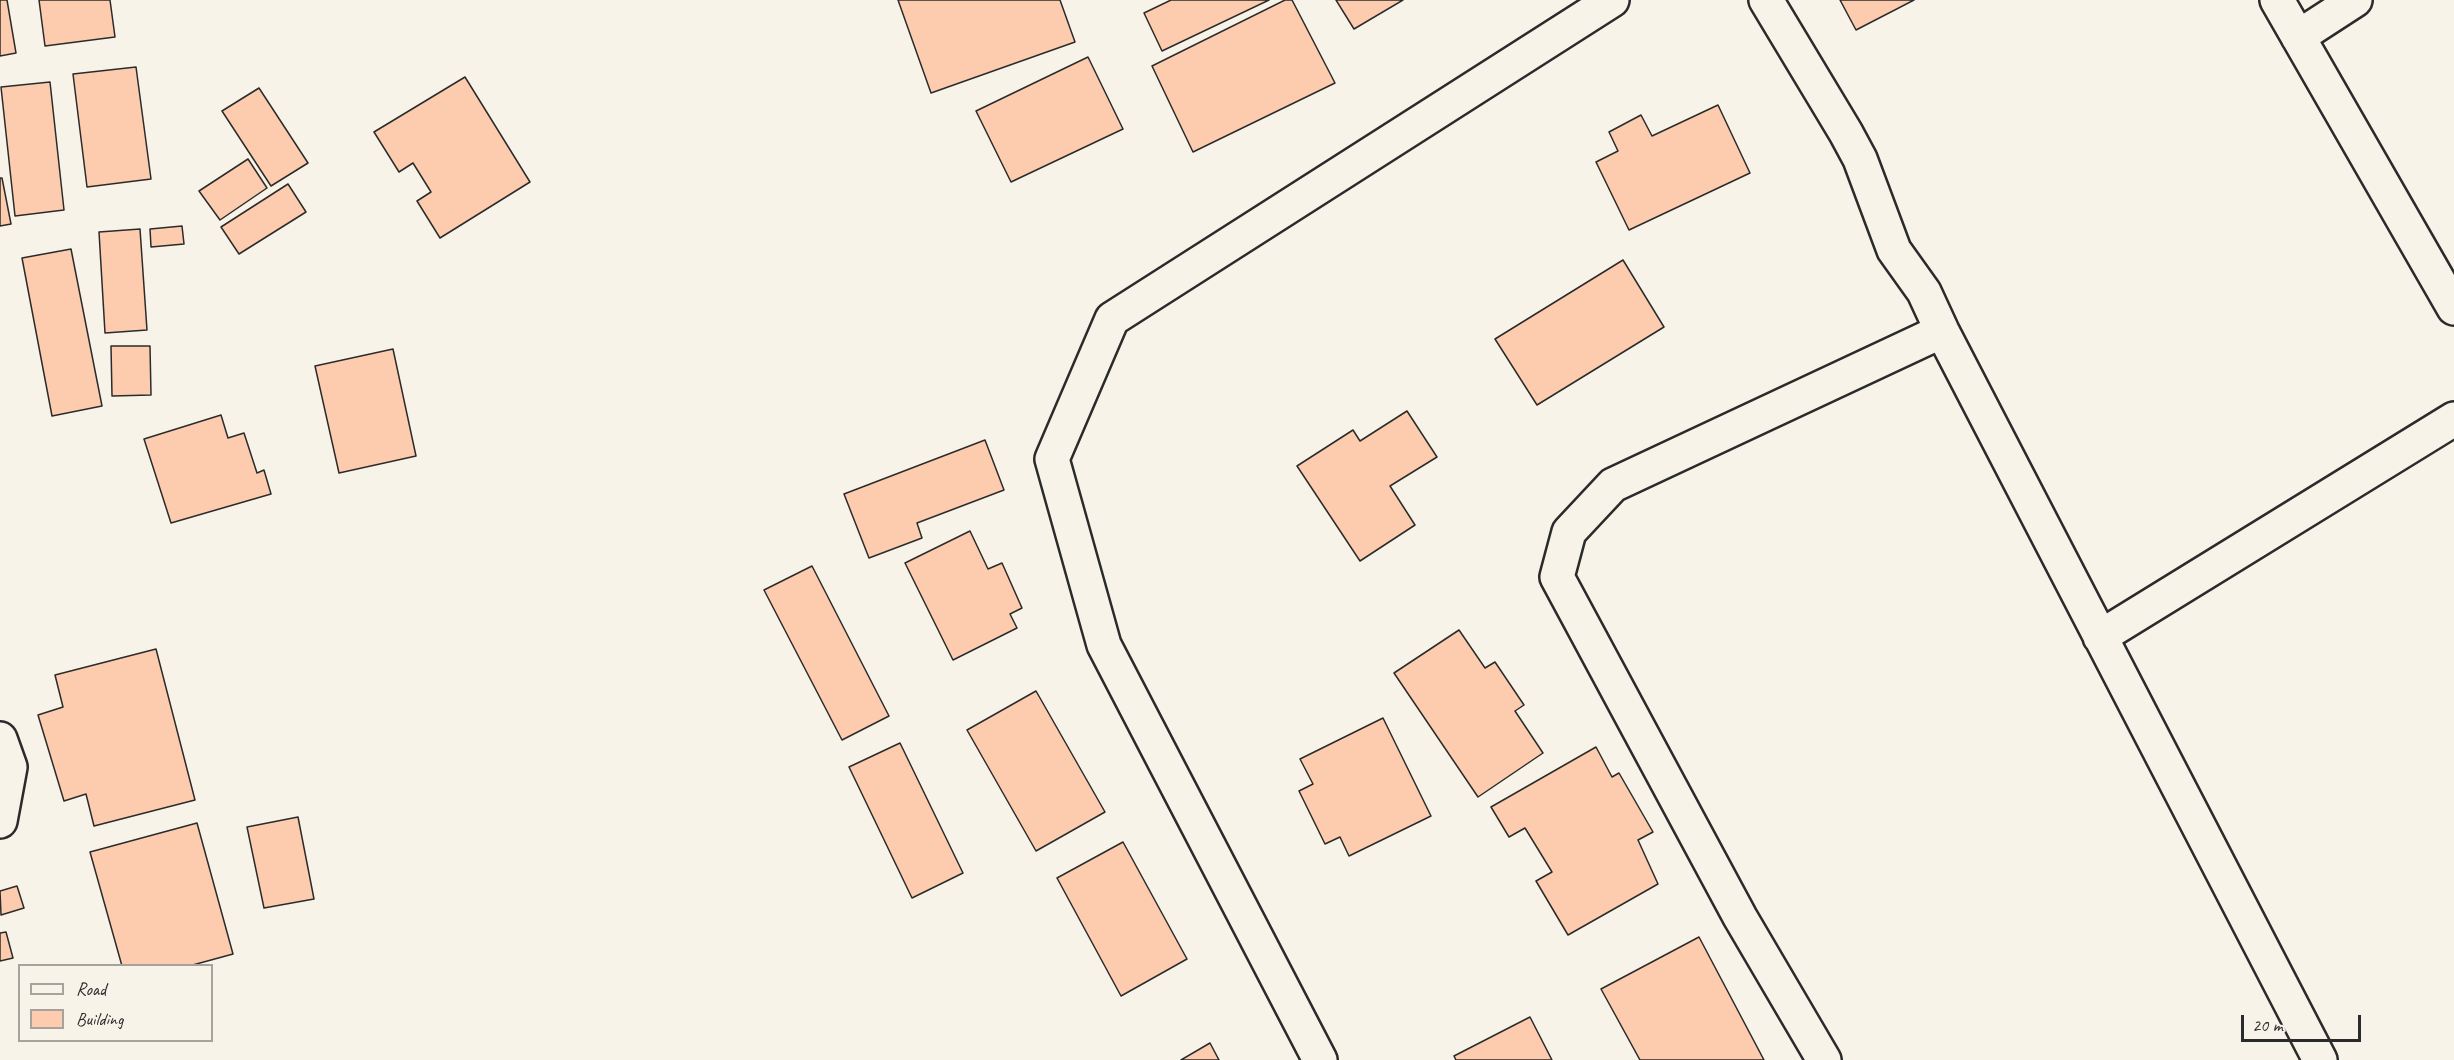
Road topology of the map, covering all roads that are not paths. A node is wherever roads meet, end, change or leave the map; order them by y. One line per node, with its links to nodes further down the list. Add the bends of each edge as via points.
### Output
1 (1612, 0): 12 (street, via 1112,319 1052,459 1104,645)
2 (1766, 0): 7 (street, via 1851,142 1894,250 1924,292)
3 (2277, 0): 5 (street)
4 (2355, 0): 5 (street)
5 (2298, 37): 6 (street)
6 (2454, 308)
7 (1942, 331): 9 (street); 13 (street, via 1613,485 1569,532 1557,577 1740,917)
8 (2454, 419): 9 (street)
9 (2100, 637): 14 (street)
10 (0, 739): 11 (street, via 10,767)
11 (0, 820)
12 (1320, 1060)
13 (1824, 1060)
14 (2320, 1060)

